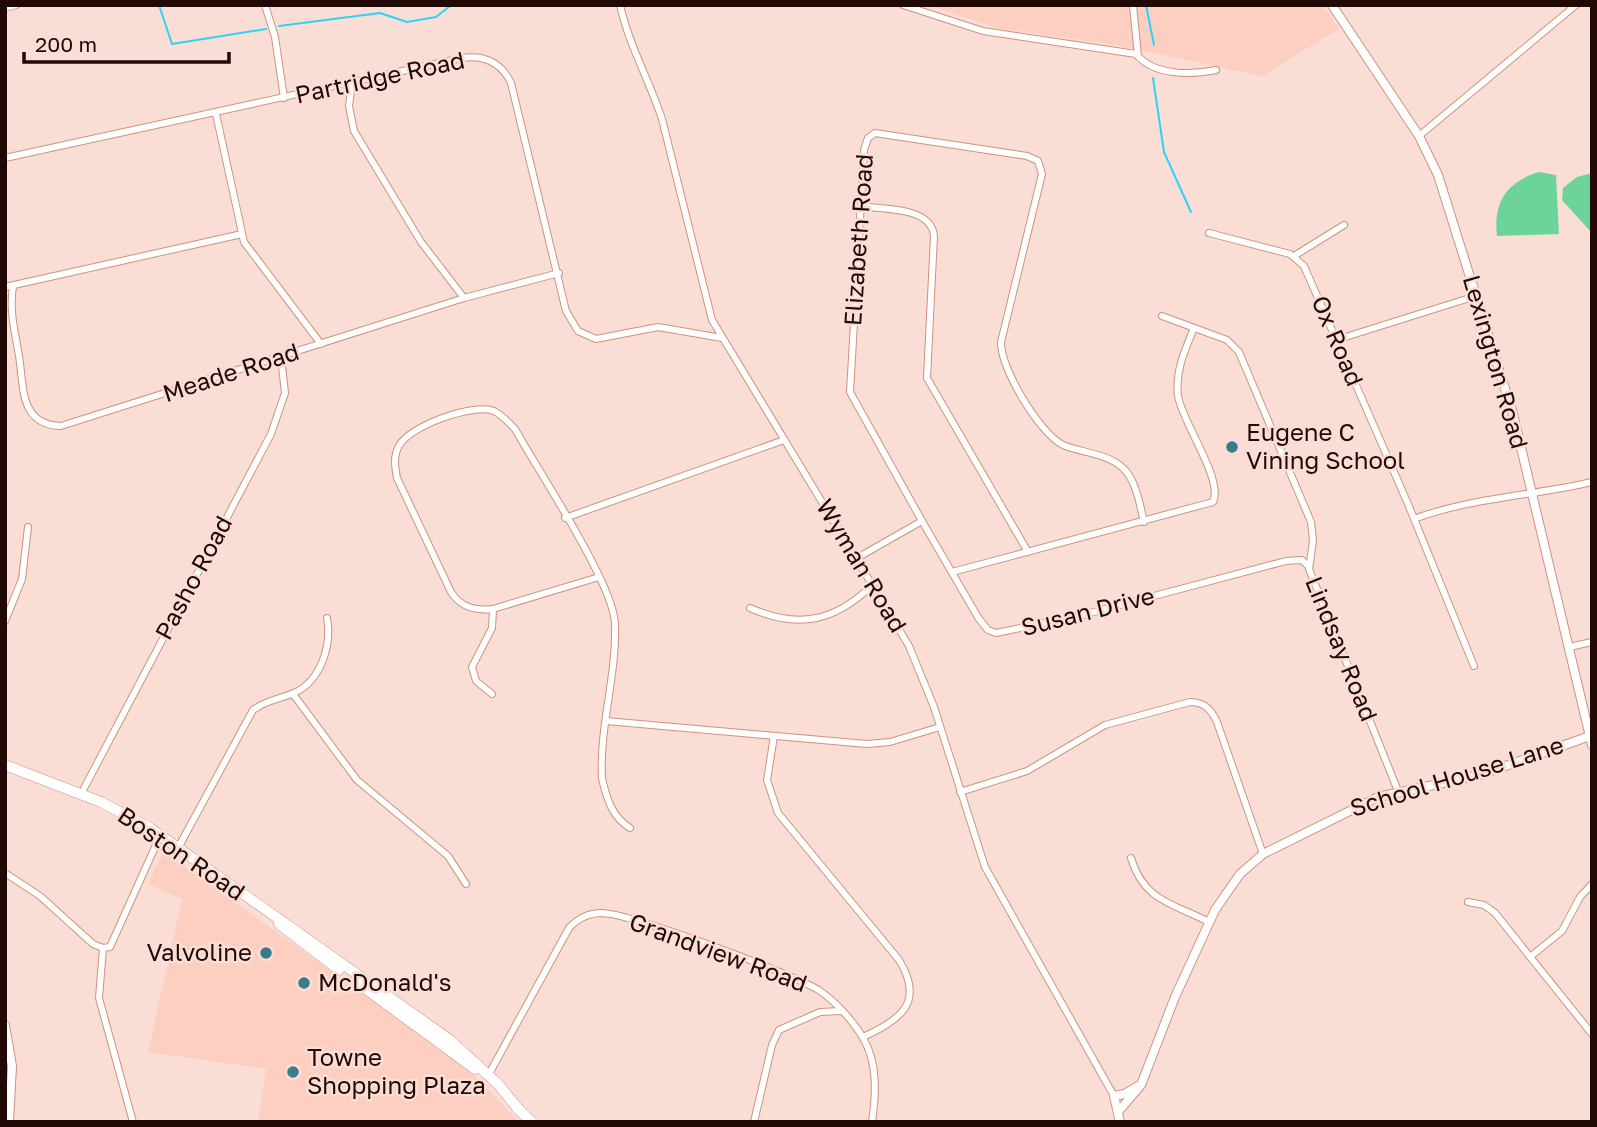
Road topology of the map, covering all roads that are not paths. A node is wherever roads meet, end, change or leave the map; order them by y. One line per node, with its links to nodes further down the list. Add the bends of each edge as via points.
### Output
1 (16, 5): 8 (street)
2 (265, 5): 12 (street)
3 (620, 5): 27 (street, Wyman Road, via 630,44 662,119 703,292)
4 (903, 5): 9 (street, via 983,31)
5 (1133, 5): 9 (street)
6 (1332, 5): 14 (street, Lexington Road)
7 (1576, 5): 14 (street)
8 (5, 8)
9 (1138, 57): 10 (street, via 1176,72)
10 (1216, 69)
11 (352, 83): 12 (street, Partridge Road); 21 (street, Partridge Road, via 467,57 483,58 500,67 512,87); 24 (street, via 354,131 415,233)
12 (285, 98): 13 (street, Partridge Road)
13 (216, 114): 15 (street, Partridge Road); 19 (street)
14 (1419, 136): 23 (street, Lexington Road, via 1438,175)
15 (5, 158)
16 (860, 206): 36 (street, Elizabeth Road, via 850,392); 37 (street, Elizabeth Road, via 864,150 875,133 1038,161 1042,174 1001,342 1003,360 1047,435 1113,461 1126,471); 39 (street, via 919,215 931,224 927,378)
17 (1344, 225): 20 (street)
18 (1209, 233): 20 (street)
19 (242, 234): 22 (street); 29 (street, via 254,257)
20 (1294, 256): 28 (street, Ox Road, via 1304,266)
21 (559, 273): 24 (street, Meade Road); 27 (street, Partridge Road, via 569,319 591,338 667,327)
22 (9, 287): 30 (street, Meade Road, via 24,401 30,413 49,424 72,424)
23 (1476, 296): 28 (street); 33 (street, Lexington Road, via 1509,402)
24 (464, 298): 29 (street, Meade Road)
25 (1162, 316): 26 (street, Lindsay Road)
26 (1194, 328): 37 (street, via 1178,370 1178,397 1215,497 1207,506); 41 (street, Lindsay Road, via 1227,340 1239,352 1312,526)
27 (722, 338): 31 (street, Wyman Road)
28 (1336, 340): 35 (street, Ox Road)
29 (321, 344): 30 (street, Meade Road)
30 (281, 357): 61 (street, Pasho Road, via 285,393 271,434)
31 (784, 440): 34 (street); 40 (street, Wyman Road)
32 (1592, 482): 33 (street)
33 (1531, 495): 35 (street, via 1503,495); 50 (street, Lexington Road)
34 (565, 518): 43 (street); 46 (street, via 515,429 494,411 473,411 434,422 406,436 399,445 397,478 452,592 464,605)
35 (1414, 519): 51 (street, Ox Road)
36 (922, 521): 40 (street); 42 (street, Susan Drive)
37 (1144, 522): 39 (street)
38 (28, 527): 48 (street, via 22,579)
39 (1028, 552): 42 (street)
40 (858, 558): 44 (street, Wyman Road)
41 (1308, 567): 42 (street, Susan Drive, via 1302,560 1286,561 996,634 985,626); 59 (street, Lindsay Road)
42 (952, 572)
43 (599, 577): 46 (street); 54 (street, via 615,624)
44 (872, 584): 45 (street, via 839,609 811,620 790,621); 55 (street, Wyman Road, via 919,667)
45 (750, 608)
46 (493, 609): 53 (street, via 492,628 472,667 476,681)
47 (327, 618): 52 (street, via 330,637 323,658 309,682)
48 (5, 621)
49 (1592, 642): 50 (street)
50 (1569, 647): 57 (street, Lexington Road)
51 (1474, 666)
52 (293, 694): 64 (street, via 265,702 249,715); 68 (street, via 357,780 448,856)
53 (492, 694)
54 (606, 721): 56 (street); 62 (street, via 602,779 618,821)
55 (940, 727): 56 (street, via 867,744); 60 (street, Wyman Road)
56 (774, 736): 78 (street, via 767,780 778,813 899,960 908,977 911,994 906,1008 895,1021)
57 (1591, 742): 59 (street, School House Lane, via 1480,775)
58 (5, 765): 61 (main road, Boston Road)
59 (1398, 791): 65 (street, School House Lane, via 1351,808)
60 (960, 792): 65 (street, via 1027,771 1105,725 1199,703 1217,722); 81 (street, Wyman Road, via 990,878)
61 (81, 793): 63 (main road, Boston Road)
62 (630, 828)
63 (160, 836): 64 (main road, Boston Road); 73 (street, via 110,947)
64 (178, 848): 71 (main road, Boston Road)
65 (1263, 854): 72 (street, School House Lane, via 1233,882)
66 (1131, 859): 72 (street, via 1161,902)
67 (5, 873): 73 (street)
68 (466, 884)
69 (1592, 884): 74 (street, via 1562,931)
70 (1468, 902): 74 (street, via 1490,908)
71 (276, 918): 79 (main road, Boston Road, via 450,1040); 82 (main road, Boston Road, via 296,938 457,1055)
72 (1209, 922): 80 (street, School House Lane)
73 (103, 948): 85 (street, via 99,998)
74 (1530, 957): 77 (street)
75 (841, 1012): 78 (street, Grandview Road); 79 (street, Grandview Road, via 820,991 800,981 604,913 576,921); 87 (street, via 820,1012 779,1030)
76 (5, 1025): 84 (street, via 12,1066)
77 (1592, 1034)
78 (863, 1037): 88 (street, Grandview Road, via 875,1072)
79 (489, 1074): 82 (main road, Boston Road)
80 (1140, 1085): 81 (street); 83 (street, School House Lane)
81 (1114, 1096): 83 (street, Wyman Road)
82 (520, 1111): 86 (main road, Boston Road)
83 (1118, 1112): 89 (street, Wyman Road)
84 (9, 1122)
85 (133, 1122)
86 (532, 1122)
87 (754, 1122)
88 (872, 1122)
89 (1120, 1122)

